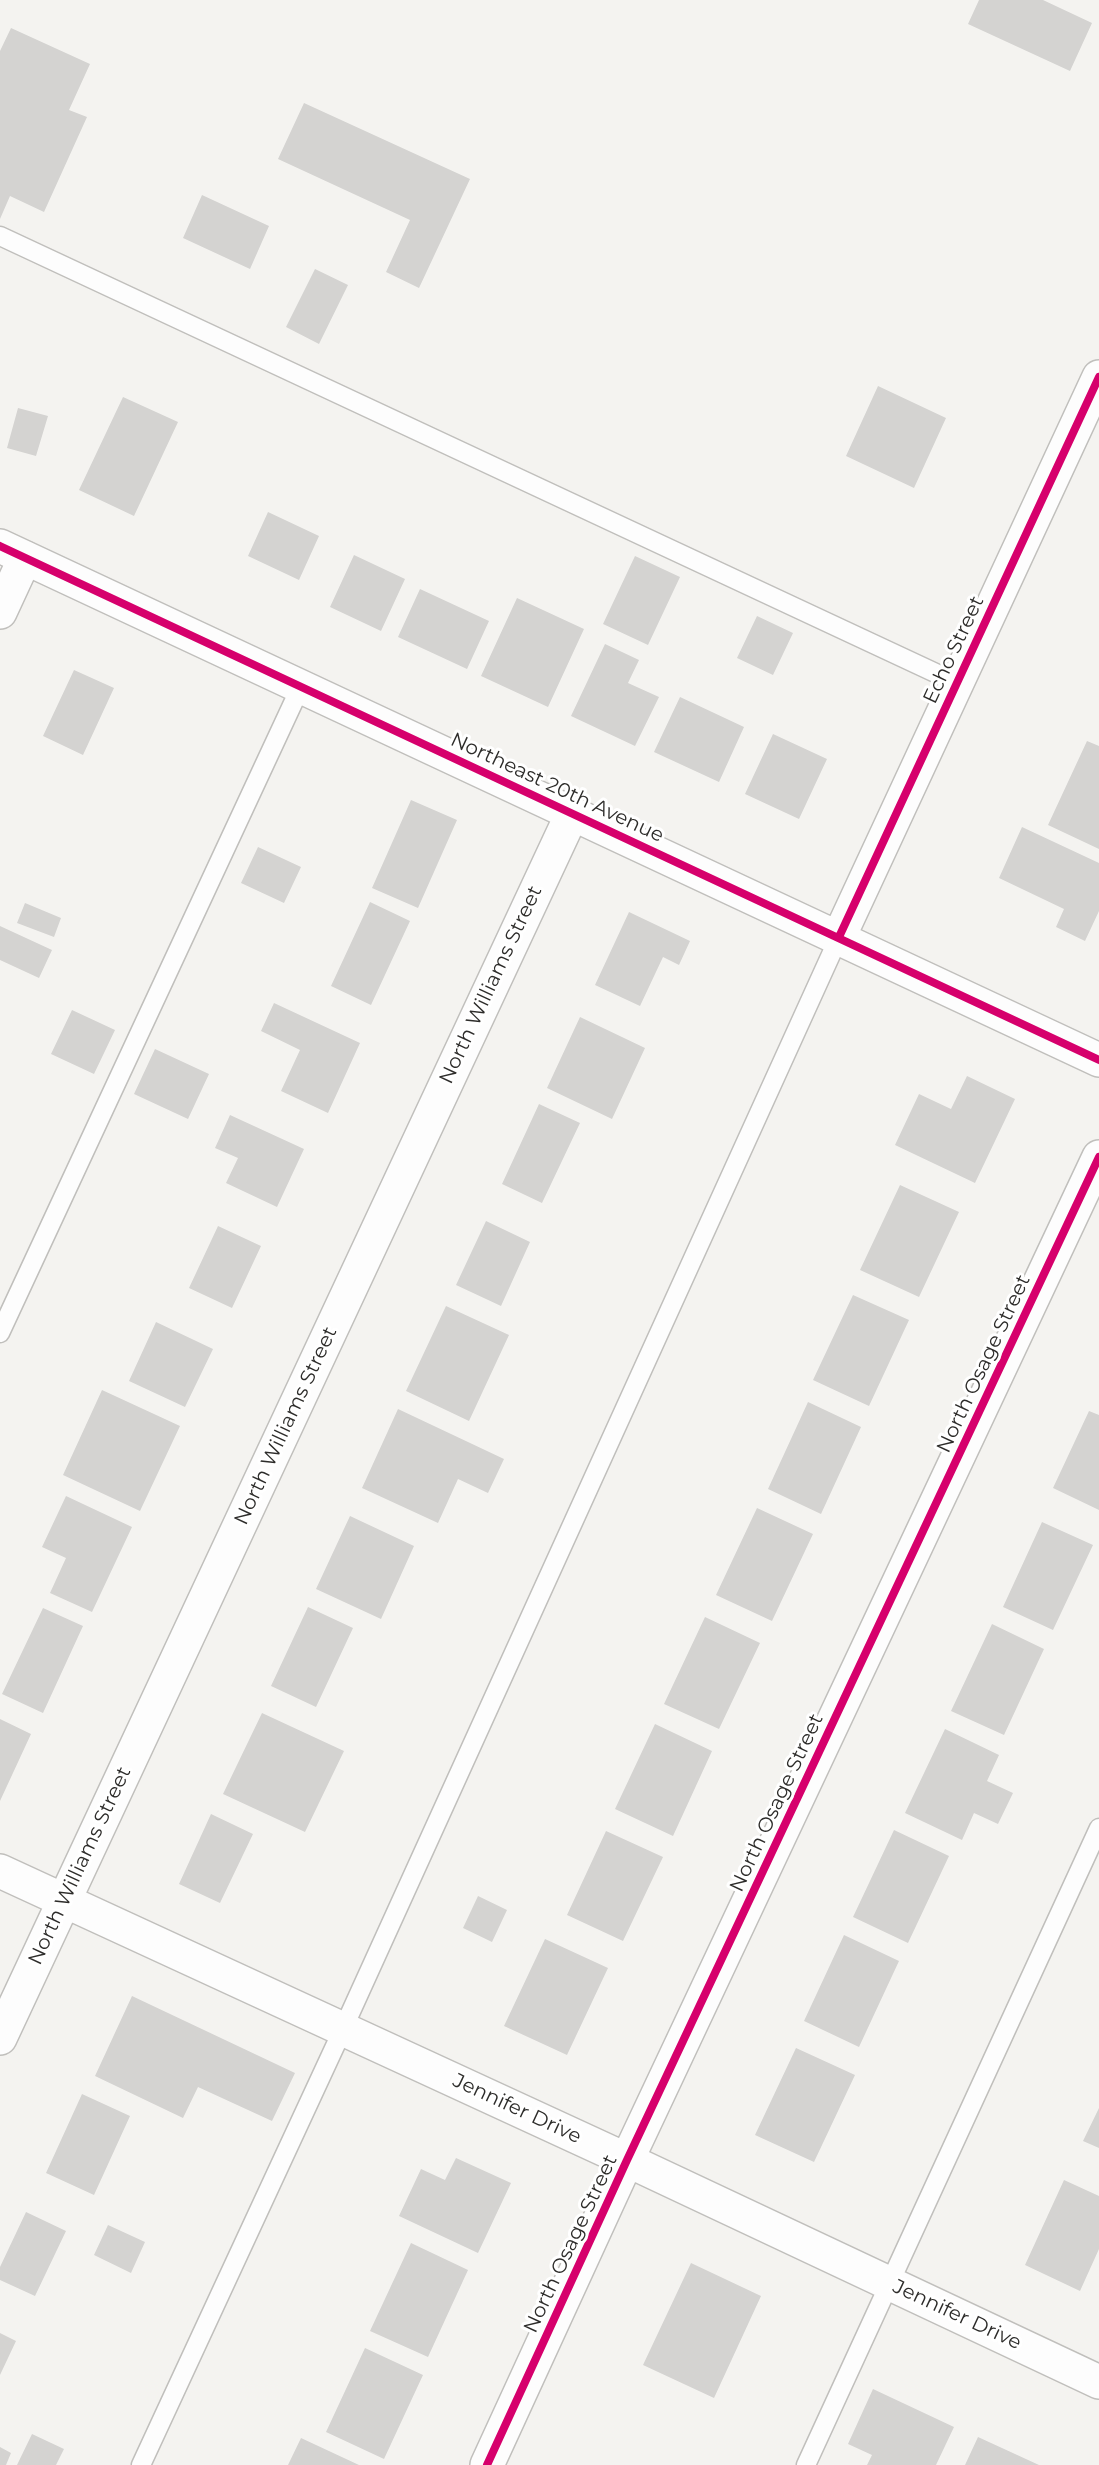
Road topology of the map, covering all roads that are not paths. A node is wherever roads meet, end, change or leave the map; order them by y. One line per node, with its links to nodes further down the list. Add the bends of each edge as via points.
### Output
1 (0, 236): 5 (lane)
2 (1099, 377): 5 (street, Echo Street)
3 (13, 552): 4 (street); 6 (street, Northeast 20th Avenue)
4 (0, 612)
5 (957, 683): 8 (street, Echo Street)
6 (301, 686): 7 (street, Northeast 20th Avenue); 11 (lane)
7 (572, 814): 8 (street, Northeast 20th Avenue); 14 (street, North Williams Street)
8 (839, 937): 9 (street, Northeast 20th Avenue); 15 (lane)
9 (1099, 1060)
10 (1099, 1157): 17 (street, North Osage Street)
11 (0, 1334)
12 (1099, 1828): 18 (lane)
13 (0, 1871): 14 (street, Jennifer Drive)
14 (64, 1901): 15 (street, Jennifer Drive); 16 (street, North Williams Street)
15 (343, 2029): 17 (street, Jennifer Drive); 20 (lane)
16 (0, 2038)
17 (627, 2160): 18 (street, Jennifer Drive); 21 (street, North Osage Street)
18 (890, 2283): 19 (street, Jennifer Drive); 22 (lane)
19 (1099, 2382)
20 (141, 2465)
21 (487, 2465)
22 (806, 2465)

